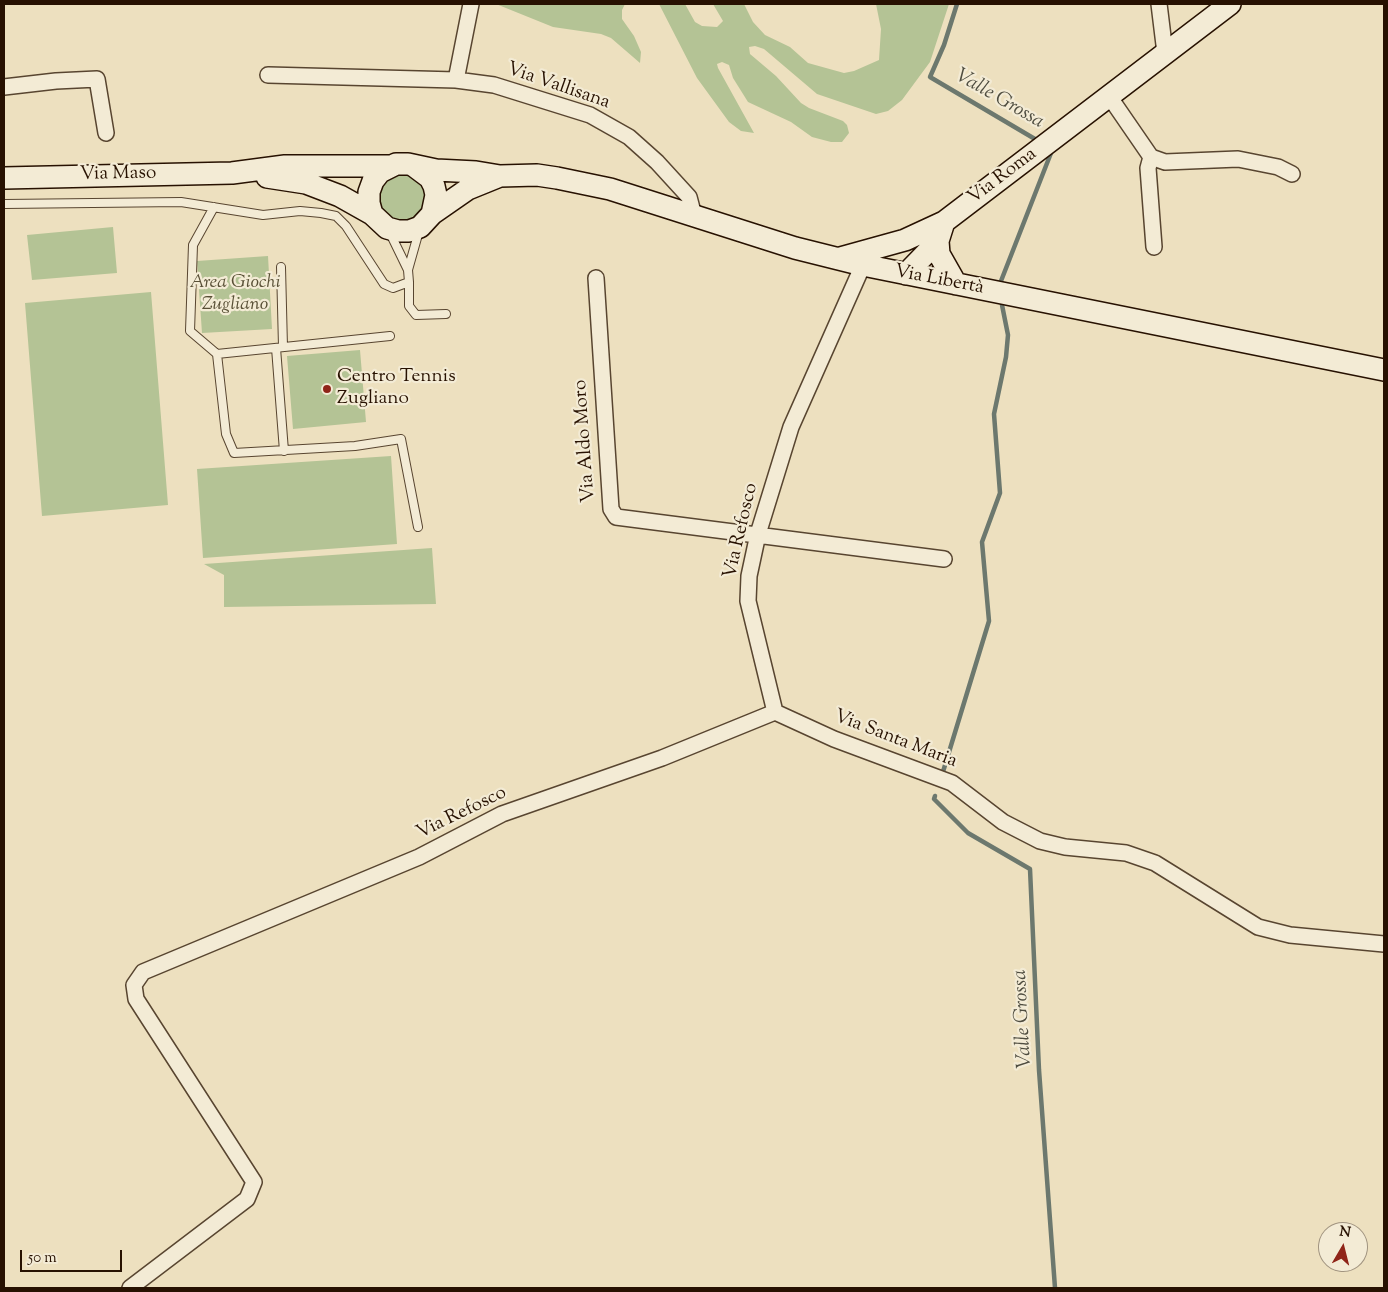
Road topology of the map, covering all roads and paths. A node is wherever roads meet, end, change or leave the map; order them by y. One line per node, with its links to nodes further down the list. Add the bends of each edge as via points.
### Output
1 (471, 4): 6 (street)
2 (1159, 4): 4 (street)
3 (1230, 4): 4 (main road, Via Roma)
4 (1165, 53): 8 (main road, Via Roma)
5 (268, 75): 6 (street, Via Vallisana)
6 (456, 80): 19 (street, Via Vallisana, via 494,85 590,115 621,133 657,162 682,188 693,207)
7 (4, 87): 9 (street, via 56,80 97,79)
8 (1109, 96): 10 (street); 22 (main road, Via Roma)
9 (106, 133)
10 (1151, 157): 14 (street, via 1165,162 1238,158 1278,167); 24 (street, via 1148,168)
11 (390, 166): 12 (main road); 13 (main road, via 285,166); 21 (main road, via 380,172 371,186 369,203)
12 (414, 166): 15 (main road, Via Libertà); 20 (main road, via 430,178 434,186 436,196)
13 (232, 173): 16 (main road, Via Maso); 21 (main road, via 306,183 340,196)
14 (1292, 174)
15 (500, 176): 19 (main road, Via Libertà, via 536,176 610,189); 20 (main road, Via Libertà, via 468,189)
16 (4, 178)
17 (4, 204): 18 (lane, via 181,202)
18 (214, 207): 31 (lane, via 263,215 300,211 336,216 384,284 392,288); 36 (lane, via 193,245 190,331)
19 (694, 216): 25 (main road, Via Libertà, via 794,248)
20 (426, 220): 21 (main road, via 409,231 398,231); 28 (lane)
21 (380, 221): 28 (lane)
22 (941, 231): 23 (main road, Via Roma); 29 (main road, Via Roma); 32 (main road, via 939,254)
23 (905, 240): 25 (main road, Via Roma); 29 (main road, via 900,263)
24 (1154, 247)
25 (840, 258): 26 (main road, Via Libertà)
26 (863, 265): 29 (main road, Via Libertà); 40 (street, Via Refosco, via 791,427)
27 (280, 267): 35 (lane)
28 (408, 270): 31 (lane)
29 (906, 274): 32 (main road, Via Libertà)
30 (596, 278): 40 (street, Via Aldo Moro, via 610,509 616,517)
31 (409, 282): 33 (lane, via 409,306 416,315)
32 (956, 284): 37 (main road, Via Libertà)
33 (446, 314)
34 (390, 336): 35 (lane)
35 (280, 348): 36 (lane); 38 (lane)
36 (217, 354): 38 (lane, via 226,434 234,454)
37 (1384, 370)
38 (284, 451): 39 (lane, via 401,439)
39 (418, 527)
40 (758, 534): 41 (street, Via Aldo Moro); 42 (street, Via Refosco, via 749,576 748,601)
41 (944, 559)
42 (775, 712): 43 (street, Via Santa Maria, via 834,739 952,783 1003,822 1040,841 1126,853 1154,863 1258,927 1290,935); 44 (street, Via Refosco, via 662,758 502,814 419,857 143,972 134,985 136,999 254,1182 246,1199)
43 (1384, 944)
44 (130, 1288)

